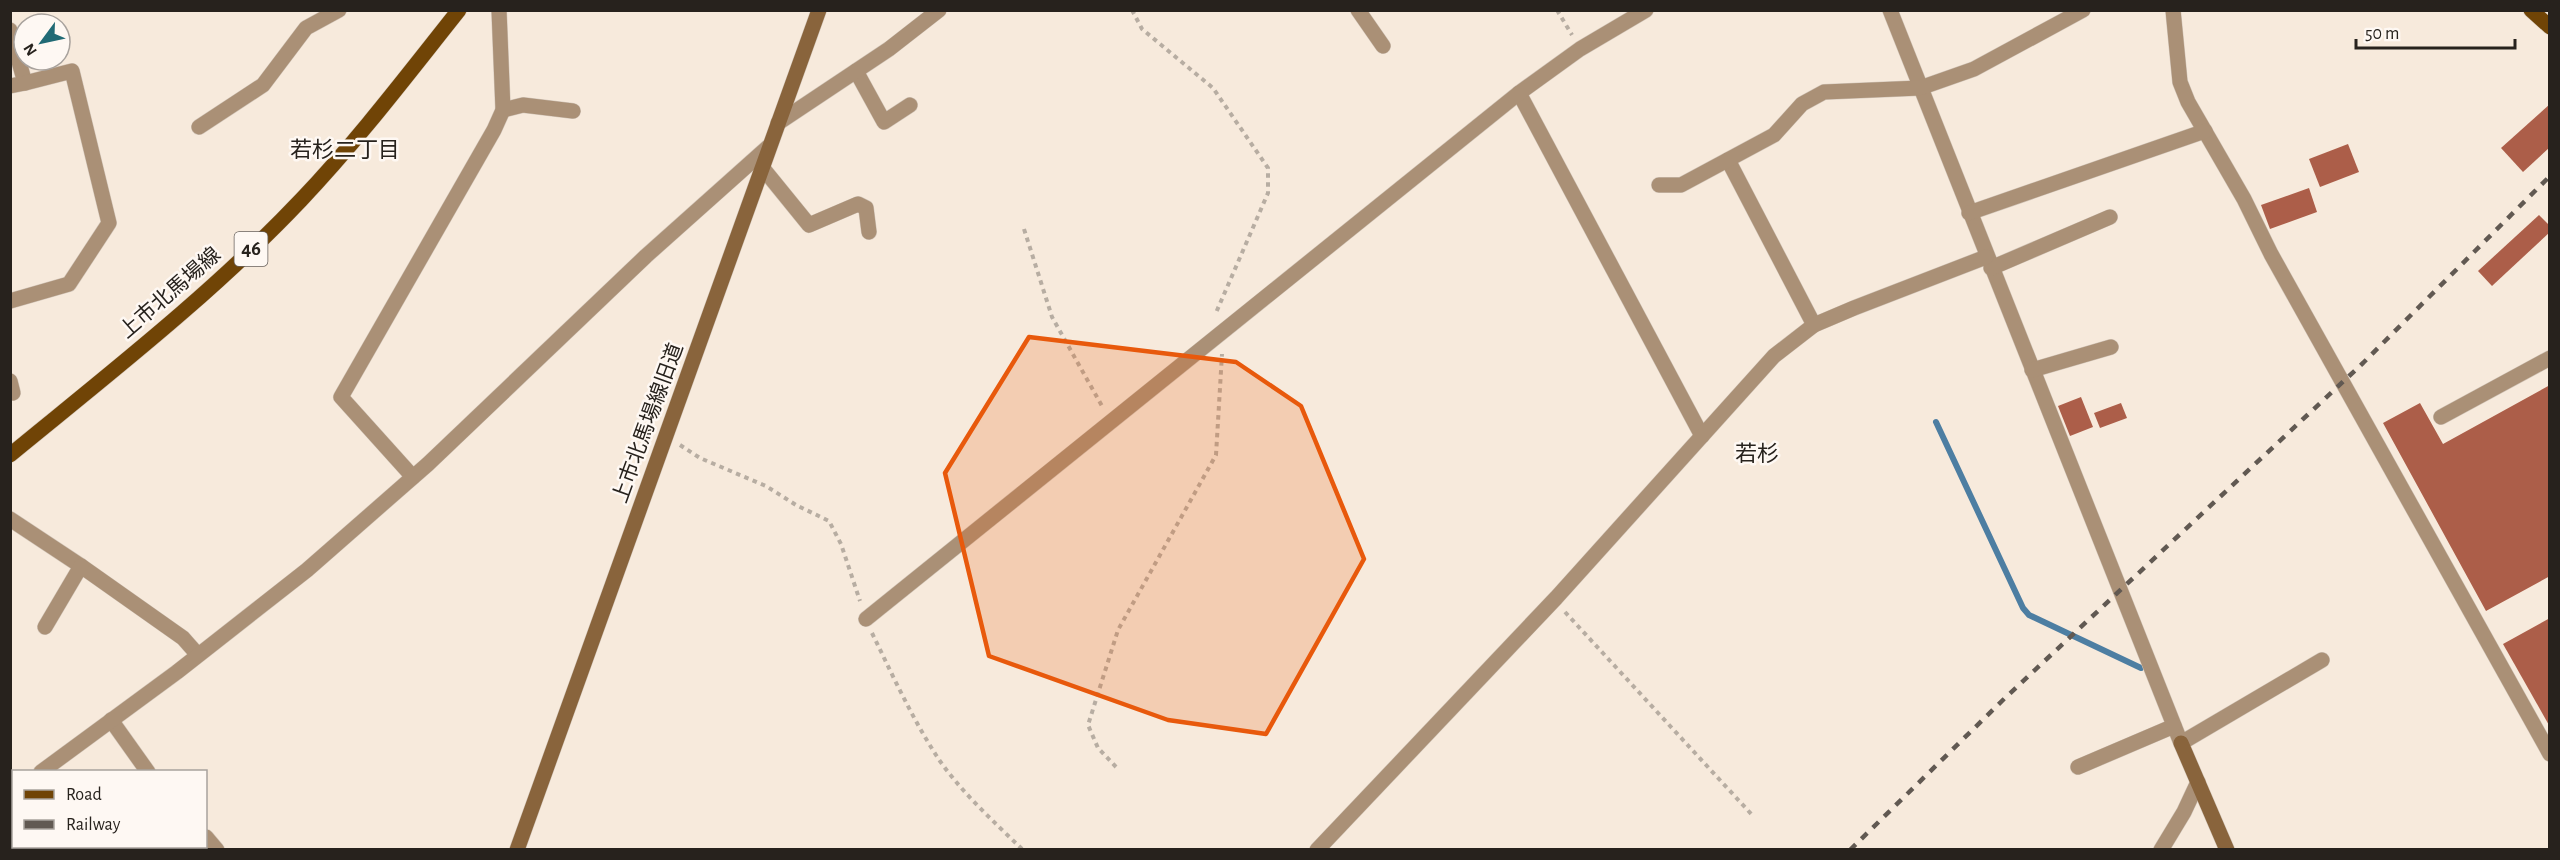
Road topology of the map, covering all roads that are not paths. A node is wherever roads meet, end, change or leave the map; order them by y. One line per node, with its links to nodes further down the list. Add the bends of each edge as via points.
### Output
1 (339, 10): 23 (street, via 306,28 263,86)
2 (459, 10): 40 (main road, 上市北馬場線 / 46, via 302,200 171,322)
3 (499, 10): 20 (street)
4 (819, 10): 22 (street, 上市北馬場線旧道)
5 (939, 10): 15 (street)
6 (1358, 10): 14 (street)
7 (1646, 10): 18 (street, via 1580,49)
8 (1890, 10): 17 (street)
9 (2083, 10): 17 (street, via 1974,69)
10 (2173, 10): 24 (street, via 2180,82)
11 (2531, 10): 12 (main road)
12 (2550, 27)
13 (10, 30): 16 (street)
14 (1383, 46)
15 (856, 71): 19 (street, via 884,122); 22 (street)
16 (18, 85): 33 (street, via 72,71 109,223 69,284)
17 (1920, 88): 26 (street, via 1824,92 1802,104 1774,135); 29 (street)
18 (1519, 93): 39 (street); 44 (street)
19 (910, 105)
20 (502, 110): 21 (street, via 523,105); 41 (street, via 341,397)
21 (573, 111)
22 (778, 123): 25 (street, 上市北馬場線旧道)
23 (198, 127)
24 (2205, 131): 29 (street); 51 (street)
25 (768, 147): 27 (street, 上市北馬場線旧道); 41 (street, via 646,256)
26 (1728, 160): 28 (street, via 1681,185); 34 (street)
27 (761, 166): 31 (street, via 809,225 858,204 866,208); 56 (street, 上市北馬場線旧道)
28 (1659, 184)
29 (1969, 213): 32 (street)
30 (2110, 217): 32 (street)
31 (869, 232)
32 (1989, 262): 34 (street, via 1854,308); 37 (street)
33 (10, 301)
34 (1814, 326): 39 (street, via 1774,356)
35 (2111, 347): 37 (street)
36 (2550, 358): 38 (street)
37 (2032, 370): 49 (street)
38 (2441, 417)
39 (1702, 436): 57 (street, via 1554,600)
40 (10, 455)
41 (413, 477): 46 (street, via 307,570)
42 (10, 519): 43 (street)
43 (81, 566): 45 (street); 46 (street, via 183,639)
44 (866, 619)
45 (45, 627)
46 (198, 656): 48 (street)
47 (2322, 660): 50 (street)
48 (111, 720): 53 (street); 54 (street)
49 (2174, 726): 50 (street); 52 (street)
50 (2181, 743): 55 (street)
51 (2550, 754)
52 (2078, 767)
53 (42, 770)
54 (147, 770)
55 (2198, 782): 58 (street); 59 (street)
56 (517, 849)
57 (1317, 849)
58 (2161, 849)
59 (2227, 849)

